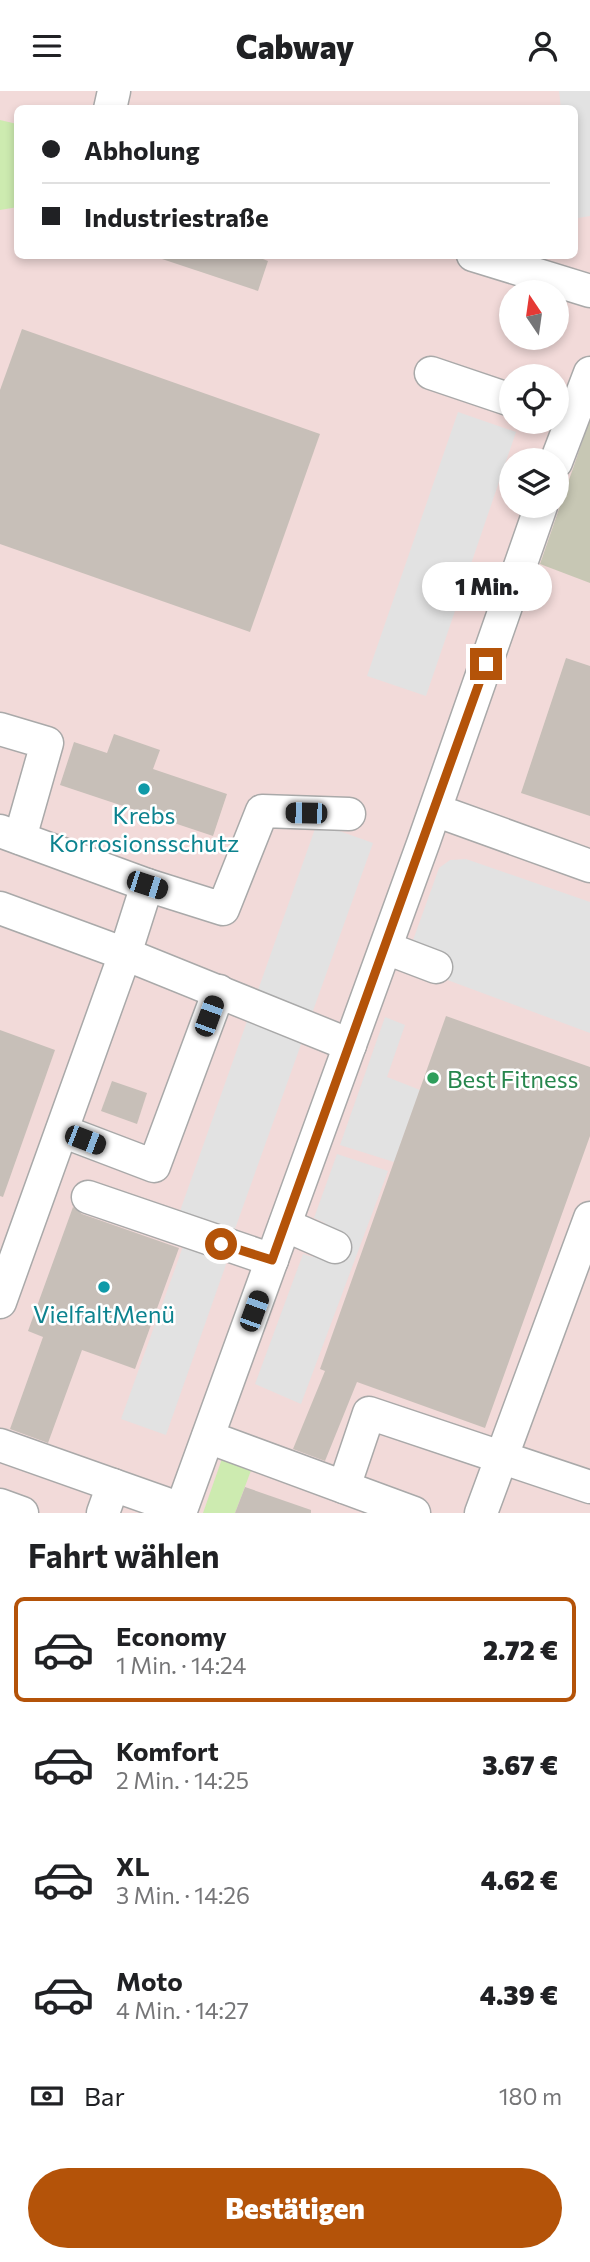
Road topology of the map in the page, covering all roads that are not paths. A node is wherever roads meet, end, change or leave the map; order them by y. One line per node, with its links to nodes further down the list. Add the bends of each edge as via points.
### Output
1 (486, 259): 2 (street)
2 (590, 291)
3 (431, 373): 5 (street)
4 (590, 373): 6 (street)
5 (499, 396)
6 (569, 409)
7 (537, 518): 15 (street)
8 (0, 729): 11 (street, via 47,743)
9 (349, 814): 13 (street, via 262,811 222,909)
10 (446, 814): 12 (street)
11 (10, 835): 13 (street)
12 (590, 866)
13 (147, 885): 16 (street)
14 (0, 908): 16 (street)
15 (386, 948): 17 (street); 19 (street)
16 (125, 954): 18 (street); 20 (street)
17 (436, 967)
18 (219, 991): 19 (street); 20 (street, via 154,1166)
19 (350, 1045): 23 (street)
20 (62, 1132): 26 (street)
21 (88, 1197): 25 (street)
22 (590, 1219): 29 (street)
23 (285, 1225): 24 (street); 25 (street)
24 (335, 1247)
25 (272, 1260): 27 (street)
26 (0, 1302)
27 (208, 1437): 30 (street); 34 (street)
28 (0, 1445): 32 (street)
29 (502, 1456): 30 (street, via 369,1413); 31 (street); 37 (street)
30 (344, 1487): 36 (street)
31 (590, 1487)
32 (108, 1499): 34 (street)
33 (0, 1505): 35 (street)
34 (180, 1511)
35 (22, 1513)
36 (414, 1513)
37 (481, 1513)

